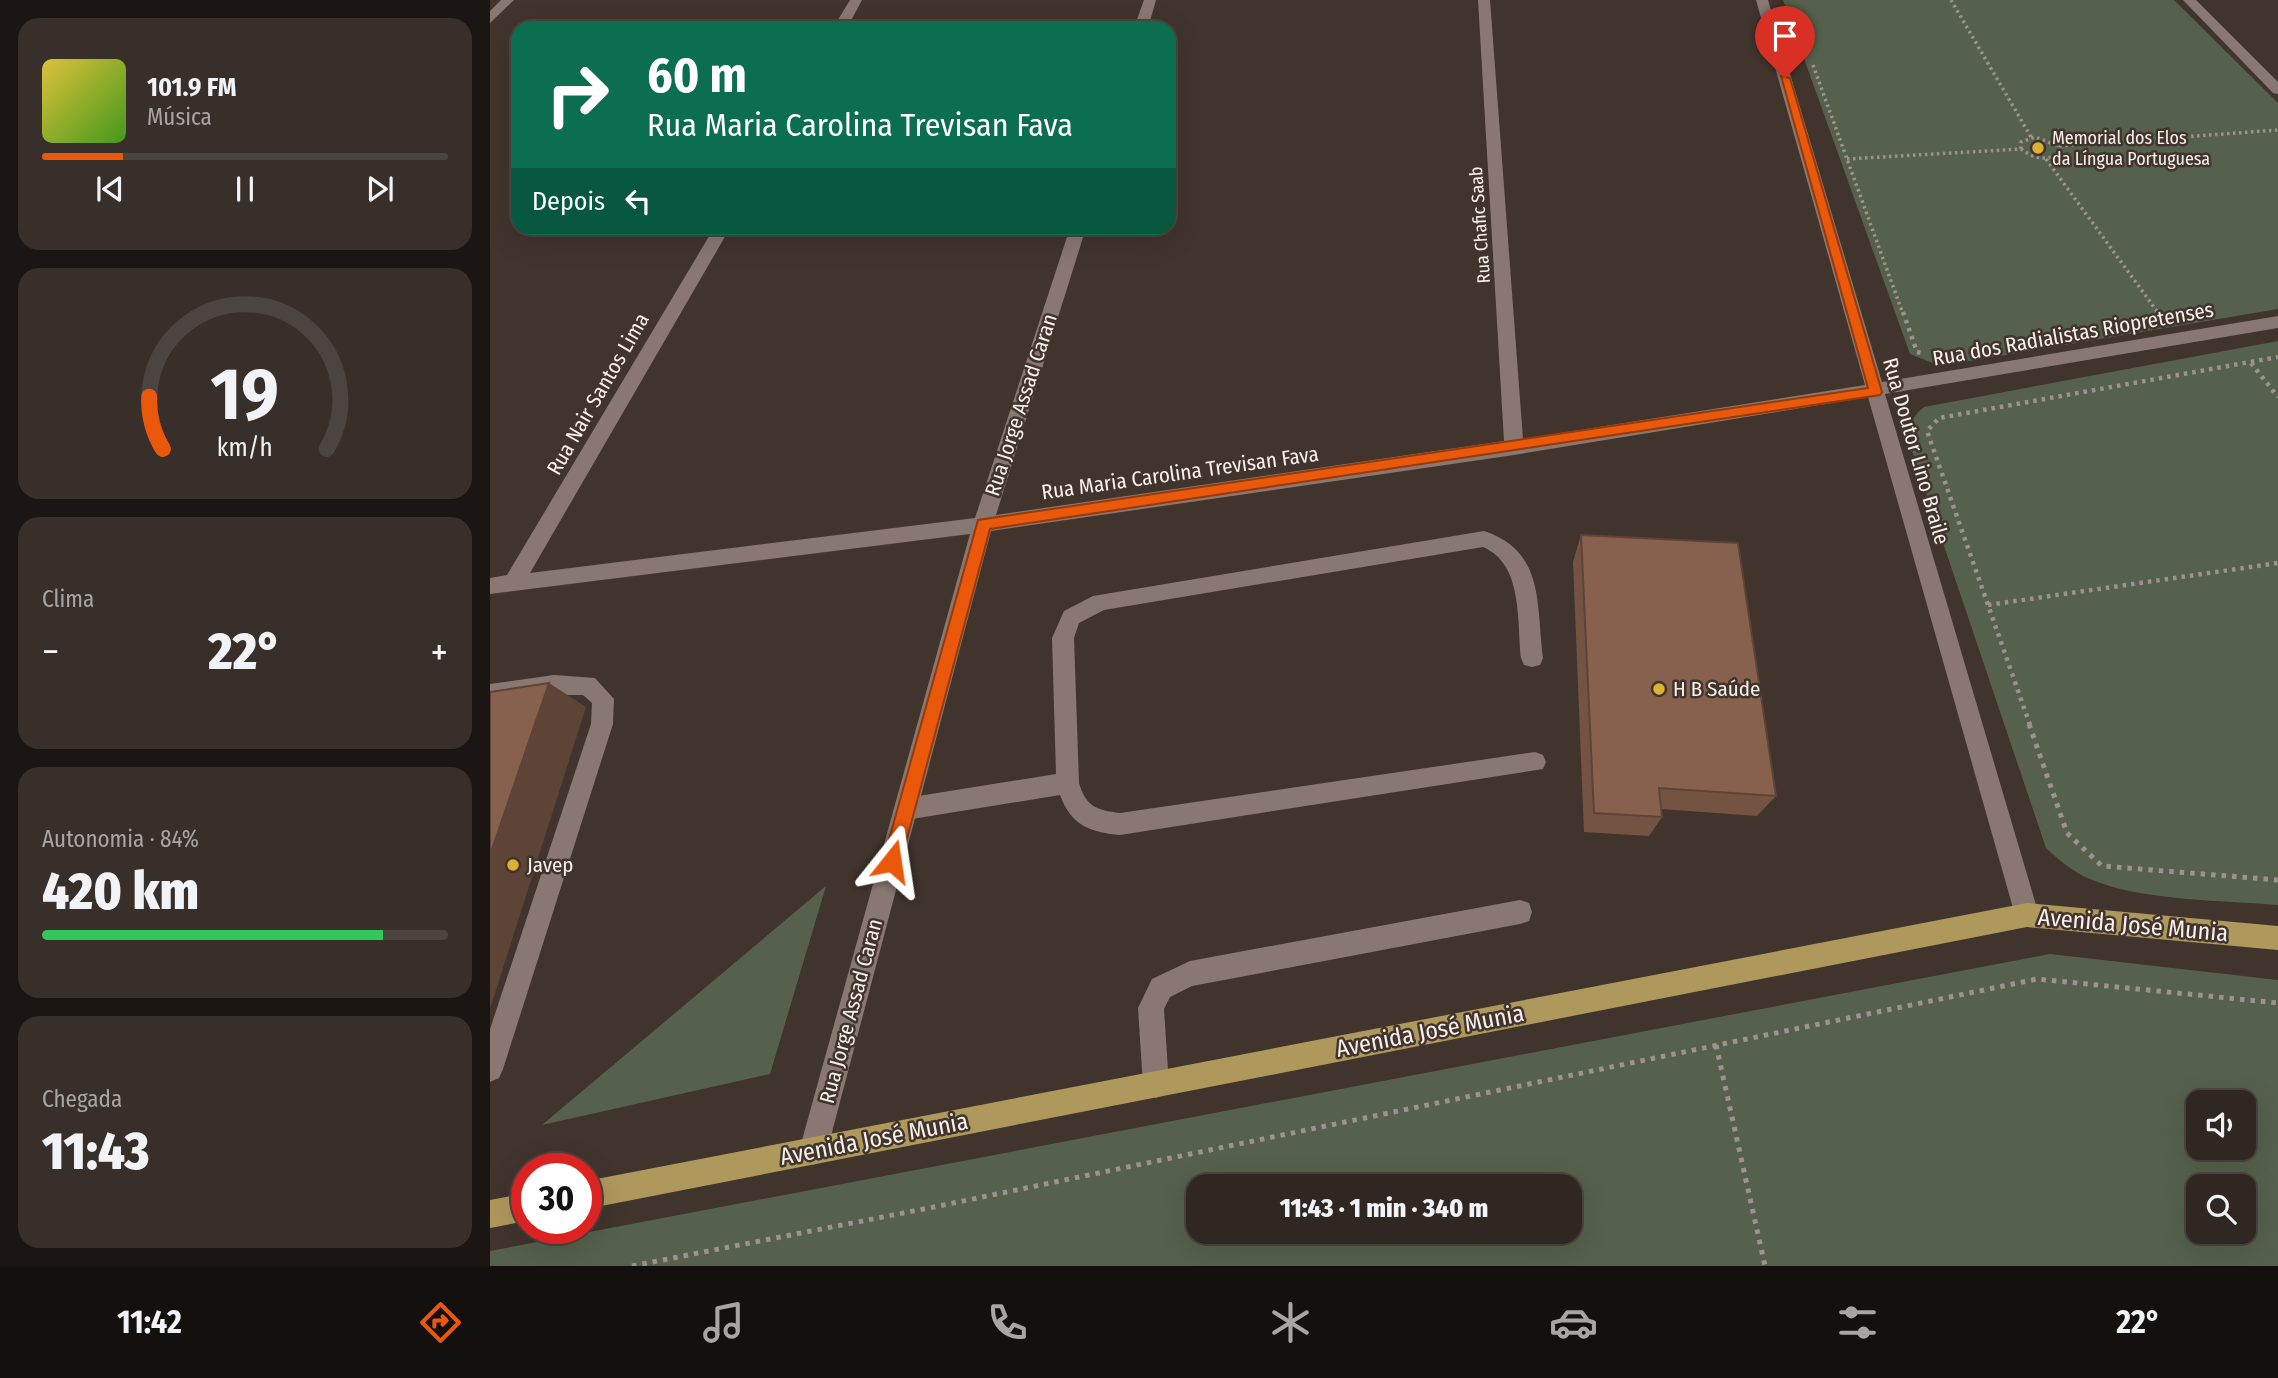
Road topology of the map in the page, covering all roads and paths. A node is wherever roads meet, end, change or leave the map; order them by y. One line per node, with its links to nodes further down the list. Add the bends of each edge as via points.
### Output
1 (508, 0): 8 (street)
2 (856, 0): 9 (street)
3 (1150, 0): 10 (street)
4 (1484, 0): 28 (street, Rua Chafic Saab)
5 (1762, 0): 26 (street, Rua Doutor Lino Braile)
6 (1951, 0): 14 (path)
7 (2189, 0): 12 (street)
8 (490, 19)
9 (844, 21)
10 (1143, 21)
11 (1811, 61): 17 (path)
12 (2278, 90)
13 (2278, 130): 15 (path)
14 (2031, 137): 15 (path); 16 (path, via 2021,142)
15 (2057, 146): 18 (path, via 2058,155)
16 (2021, 149): 17 (path); 18 (path)
17 (1847, 159): 23 (path, via 1917,352)
18 (2046, 159): 21 (path)
19 (718, 235): 31 (street, Rua Nair Santos Lima)
20 (1076, 235): 29 (street, Rua Jorge Assad Caran)
21 (2165, 321)
22 (2278, 322): 26 (street, Rua dos Radialistas Riopretenses)
23 (1927, 354)
24 (2278, 358): 25 (path)
25 (2250, 362): 27 (path); 33 (path, via 1939,418 1927,431)
26 (1876, 392): 28 (street, Rua Maria Carolina Trevisan Fava); 41 (street, Rua Doutor Lino Braile)
27 (2278, 397)
28 (1514, 448): 29 (street, Rua Maria Carolina Trevisan Fava)
29 (984, 524): 31 (street, Rua Maria Carolina Trevisan Fava); 38 (street, Rua Jorge Assad Caran)
30 (2278, 563): 33 (path)
31 (513, 583): 32 (street, Rua Maria Carolina Trevisan Fava)
32 (490, 586)
33 (1988, 605): 39 (path, via 2067,833 2102,866)
34 (1532, 658): 37 (street, via 1521,569 1503,547 1484,539 1100,601 1071,617 1063,638)
35 (490, 694): 45 (street, via 587,685 603,699 602,724)
36 (1535, 762): 37 (street, via 1120,824 1091,821 1074,806)
37 (1068, 783): 38 (street)
38 (906, 808): 47 (street, Rua Jorge Assad Caran)
39 (2278, 880)
40 (1520, 912): 46 (street, via 1190,974 1161,988 1151,1008)
41 (2027, 915): 42 (main road, Avenida José Munia); 46 (main road, Avenida José Munia)
42 (2278, 939)
43 (2278, 1003): 44 (path, via 2037,979)
44 (1716, 1045): 51 (path); 52 (path)
45 (490, 1069)
46 (1156, 1085): 47 (main road, Avenida José Munia)
47 (813, 1151): 48 (main road, Avenida José Munia)
48 (602, 1192)
49 (511, 1210): 50 (main road)
50 (490, 1214)
51 (632, 1266)
52 (1765, 1266)

